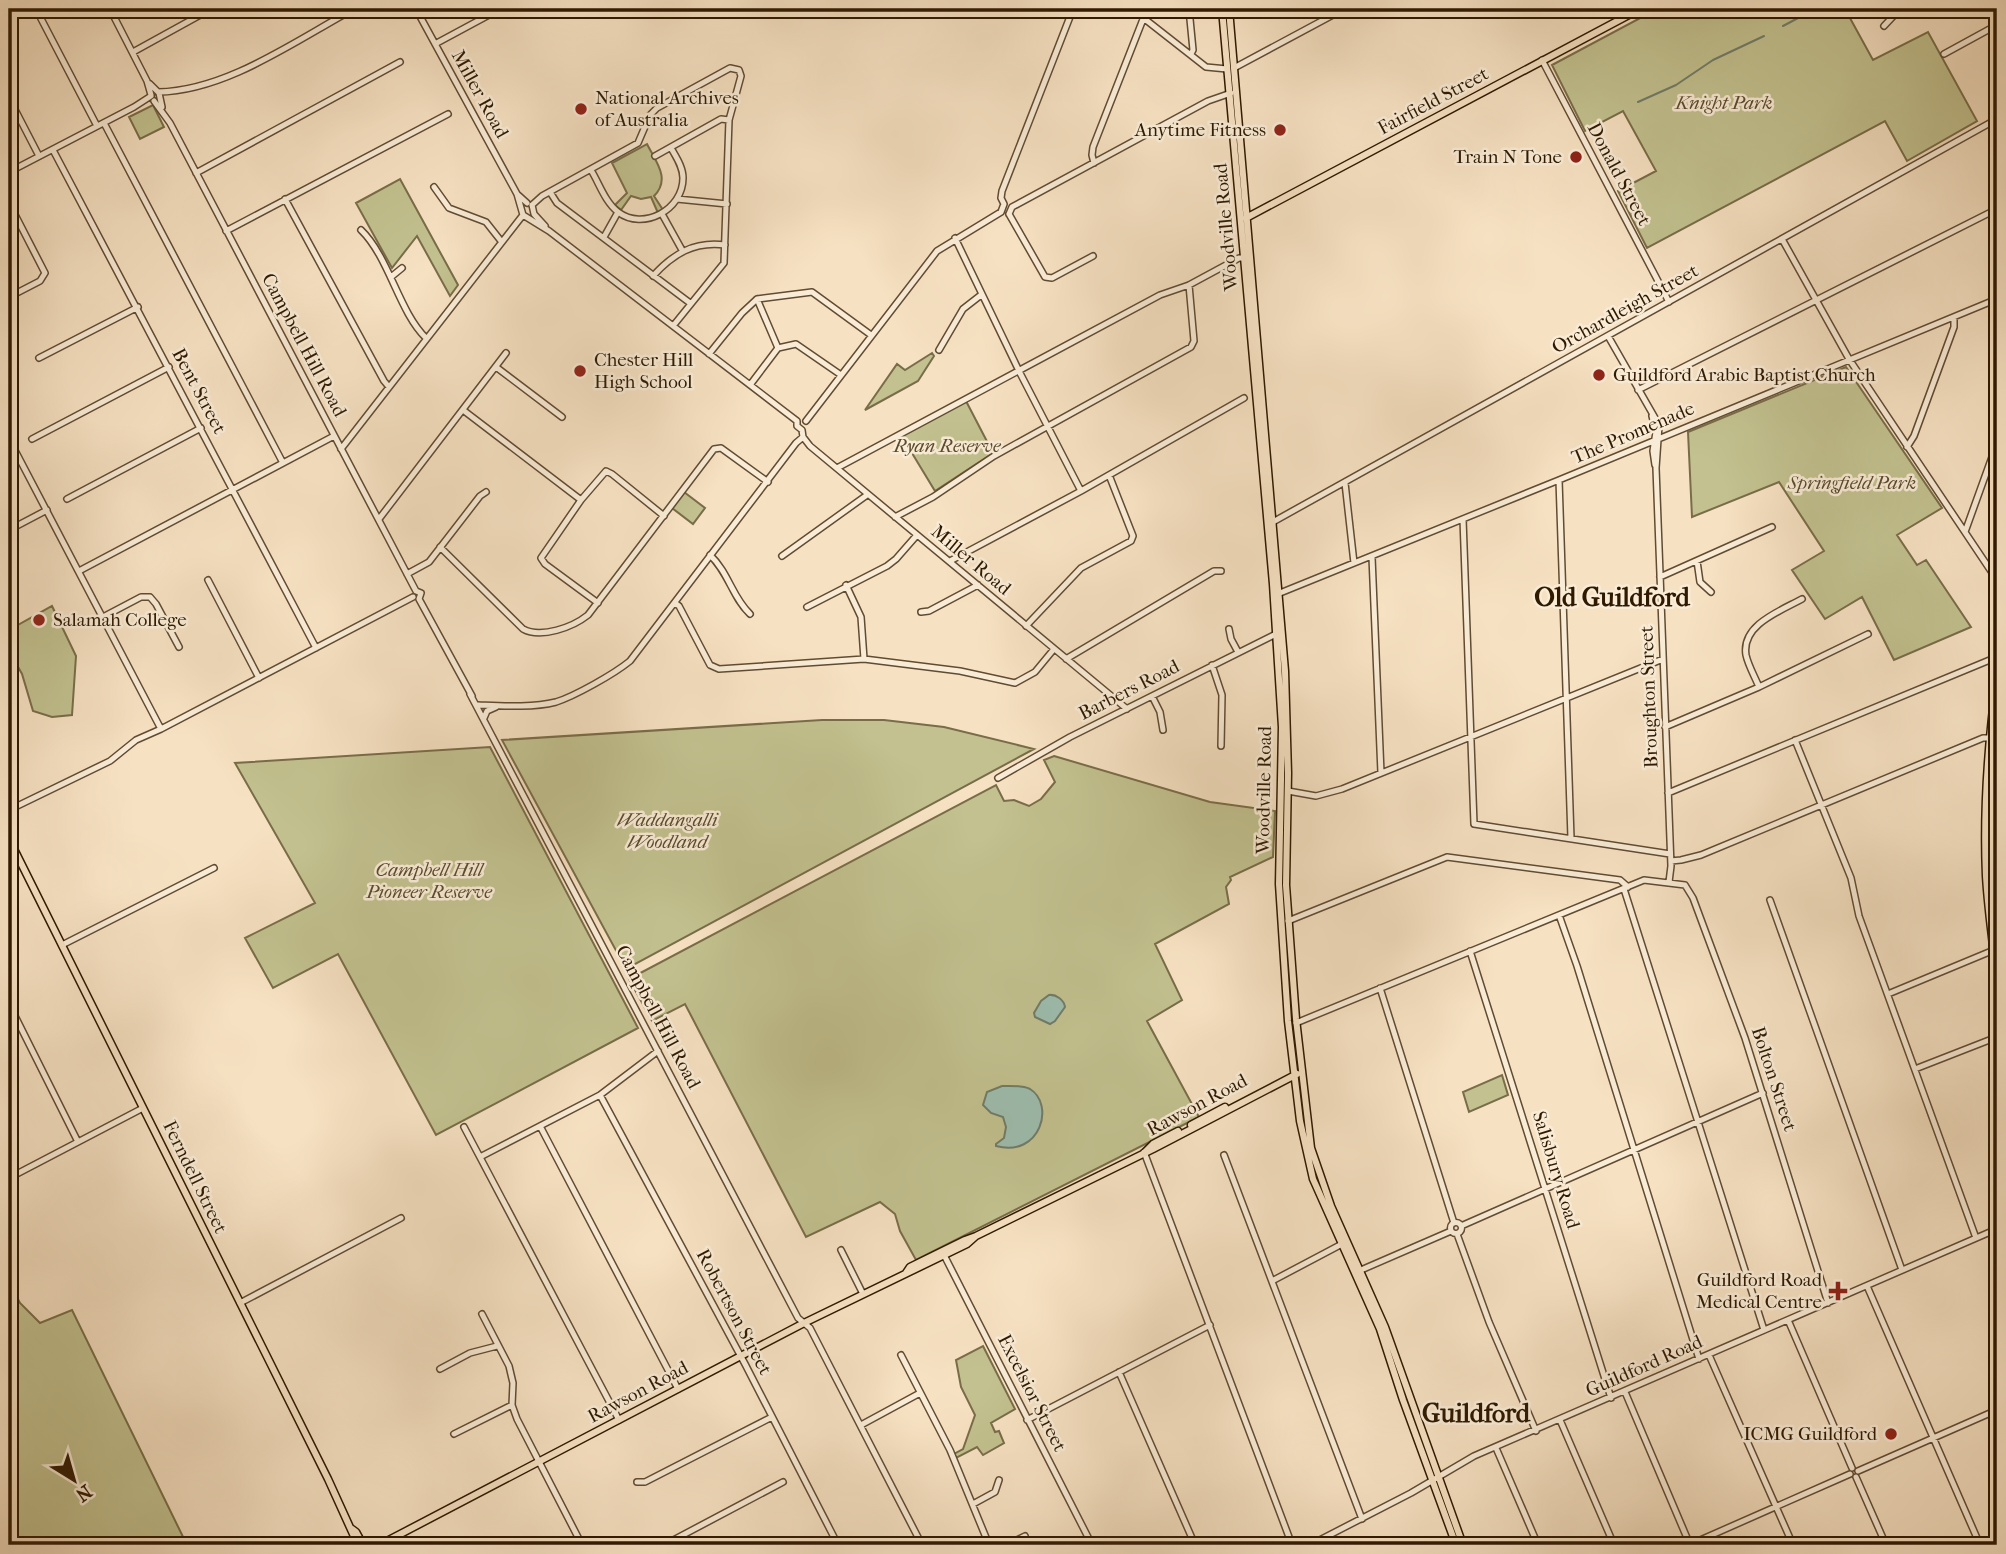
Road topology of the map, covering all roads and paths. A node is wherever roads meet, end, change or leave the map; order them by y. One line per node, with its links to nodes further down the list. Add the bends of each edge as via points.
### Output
1 (36, 9): 32 (street)
2 (110, 9): 20 (street, Campbell Hill Road)
3 (211, 9): 20 (street)
4 (354, 9): 27 (street, via 227,78)
5 (415, 9): 19 (street, Miller Road)
6 (500, 9): 19 (street)
7 (1073, 9): 47 (street, via 1002,191)
8 (1132, 9): 16 (street)
9 (1147, 9): 16 (street)
10 (1189, 9): 21 (street)
11 (1222, 9): 25 (main road, Woodville Road)
12 (1229, 9): 25 (main road, Woodville Road)
13 (1344, 9): 25 (street)
14 (1640, 9): 23 (main road, Fairfield Street)
15 (1900, 9): 18 (street)
16 (1144, 18): 21 (street); 37 (street, via 1093,147)
17 (1997, 25): 22 (street)
18 (1884, 26)
19 (435, 44): 48 (street, Miller Road)
20 (132, 52): 27 (street, Campbell Hill Road)
21 (1191, 54): 25 (street, via 1206,67)
22 (1944, 54)
23 (1542, 60): 56 (main road, Fairfield Street); 76 (street, Donald Street)
24 (400, 62): 40 (street)
25 (1230, 68): 26 (main road, Woodville Road)
26 (1233, 92): 37 (street); 56 (main road, Woodville Road)
27 (155, 96): 32 (street); 40 (street, Campbell Hill Road)
28 (9, 98): 35 (street)
29 (448, 114): 43 (street)
30 (1997, 119): 61 (street, Orchardleigh Street)
31 (729, 120): 33 (street, via 721,119); 38 (street, via 741,76 737,68 657,108 638,143); 46 (street)
32 (101, 125): 34 (street); 114 (street)
33 (671, 148): 36 (street); 44 (street, via 683,174)
34 (52, 150): 35 (street); 78 (street, Bent Street)
35 (39, 156): 39 (street)
36 (655, 156)
37 (1094, 163): 49 (street)
38 (591, 170): 42 (street); 51 (street)
39 (9, 172)
40 (196, 173): 58 (street, Campbell Hill Road)
41 (434, 187): 62 (street, via 449,208 486,222)
42 (550, 192): 48 (street); 59 (street, via 557,203)
43 (285, 199): 58 (street); 95 (street)
44 (677, 199): 46 (street); 53 (street)
45 (9, 203): 72 (street, via 44,270 40,281)
46 (727, 204): 63 (street)
47 (1004, 204): 49 (street); 52 (street)
48 (527, 205): 55 (street); 55 (street)
49 (1012, 207): 54 (street)
50 (1997, 209): 75 (street)
51 (618, 212): 53 (street, via 637,219); 59 (street)
52 (1002, 212): 54 (street); 60 (street)
53 (662, 214): 64 (street)
54 (1009, 214): 65 (street, via 1046,281)
55 (529, 215): 62 (street); 80 (street)
56 (1245, 218): 66 (main road, Woodville Road); 131 (main road, Woodville Road)
57 (361, 230): 69 (street)
58 (226, 231): 105 (street, Campbell Hill Road)
59 (604, 237): 68 (street)
60 (955, 239): 71 (street); 81 (street, via 937,251)
61 (1782, 239): 75 (street); 76 (street, Orchardleigh Street)
62 (501, 242): 83 (street)
63 (725, 245): 64 (street, via 709,243); 77 (street, via 724,263)
64 (682, 250): 68 (street)
65 (1093, 256)
66 (1245, 258): 70 (street); 131 (main road, Woodville Road)
67 (402, 268): 69 (street)
68 (653, 276): 77 (street)
69 (391, 277): 83 (street)
70 (1189, 285): 92 (street, via 1160,295); 103 (street, via 1192,347)
71 (981, 295): 85 (street, via 963,309); 92 (street)
72 (9, 297)
73 (757, 299): 81 (street, via 812,292); 84 (street); 87 (street)
74 (1997, 299): 79 (street, The Promenade)
75 (1816, 301): 89 (street); 96 (street)
76 (1669, 302): 82 (street, Orchardleigh Street)
77 (690, 303): 80 (street)
78 (138, 307): 88 (street); 90 (street, Bent Street)
79 (1954, 317): 89 (street, The Promenade); 111 (street)
80 (673, 326): 87 (street)
81 (871, 335): 93 (street)
82 (1608, 336): 96 (street, Broughton Street); 119 (street, Orchardleigh Street)
83 (426, 338): 95 (street)
84 (778, 348): 93 (street, via 800,345); 94 (street)
85 (939, 350)
86 (506, 354): 91 (street)
87 (709, 354): 94 (street)
88 (39, 358)
89 (1849, 359): 109 (street, The Promenade); 111 (street)
90 (169, 367): 102 (street, Bent Street); 108 (street)
91 (496, 367): 98 (street); 99 (street)
92 (1019, 371): 103 (street); 115 (street)
93 (841, 375): 101 (street)
94 (750, 386): 100 (street)
95 (389, 387): 112 (street)
96 (1638, 390): 109 (street, Broughton Street, via 1652,416)
97 (1244, 398): 116 (street)
98 (463, 410): 125 (street); 129 (street)
99 (562, 417)
100 (797, 421): 101 (street); 104 (street)
101 (806, 421): 104 (street)
102 (201, 428): 120 (street, Bent Street); 124 (street)
103 (1048, 428): 121 (street); 128 (street)
104 (802, 429): 106 (street)
105 (334, 436): 112 (street, Campbell Hill Road); 114 (street)
106 (803, 437): 115 (street, Miller Road); 118 (street)
107 (9, 439): 113 (street)
108 (32, 439)
109 (1656, 440): 117 (street, The Promenade); 146 (street, Broughton Street)
110 (1997, 443): 134 (street)
111 (1907, 447): 134 (street)
112 (341, 449): 129 (street, Campbell Hill Road)
113 (12, 451): 126 (street)
114 (283, 463): 120 (street)
115 (837, 468): 123 (street, Miller Road)
116 (1109, 475): 121 (street); 161 (street, via 1131,541 1081,568)
117 (1559, 481): 130 (street, The Promenade); 179 (street)
118 (768, 482): 127 (street, via 721,447 714,449); 137 (street)
119 (1345, 483): 131 (street, Orchardleigh Street); 142 (street)
120 (233, 490): 143 (street); 166 (street, Bent Street)
121 (1081, 491): 140 (street)
122 (486, 492): 136 (street)
123 (867, 494): 128 (street, Miller Road); 138 (street)
124 (67, 499)
125 (581, 500): 127 (street, via 606,471); 155 (street, via 541,558)
126 (47, 510): 133 (street); 143 (street)
127 (664, 516): 155 (street)
128 (895, 517): 135 (street, Miller Road)
129 (379, 519): 145 (street, Campbell Hill Road)
130 (1463, 519): 139 (street, The Promenade); 187 (street)
131 (1270, 523): 152 (main road, Woodville Road); 163 (main road, Woodville Road)
132 (1772, 527): 141 (street)
133 (9, 530)
134 (1965, 532): 148 (street)
135 (917, 535): 140 (street, Miller Road); 149 (street, via 896,559)
136 (440, 547): 145 (street, via 429,562); 155 (street, via 531,633 578,623)
137 (710, 555): 156 (street); 159 (street)
138 (782, 556)
139 (1372, 557): 142 (street, The Promenade); 191 (street)
140 (950, 561): 150 (street, Miller Road)
141 (1697, 561): 146 (street); 151 (street, via 1700,582)
142 (1354, 563): 152 (street, The Promenade)
143 (79, 571): 160 (street)
144 (1221, 571): 171 (street)
145 (407, 574): 153 (street, Campbell Hill Road)
146 (1660, 577): 172 (street, Broughton Street)
147 (208, 579): 175 (street)
148 (1997, 580)
149 (846, 585): 157 (street); 170 (street, via 861,617)
150 (978, 585): 158 (street); 161 (street, Miller Road)
151 (1711, 592)
152 (1280, 593): 194 (main road, Woodville Road)
153 (416, 596): 166 (street); 177 (street, Campbell Hill Road)
154 (1802, 599): 176 (street, via 1748,634 1746,657)
155 (598, 603)
156 (675, 603): 170 (street, via 715,668); 181 (street, via 622,667 557,701)
157 (807, 607)
158 (921, 612)
159 (750, 614)
160 (103, 617): 165 (street, via 141,597 150,597); 185 (street)
161 (1026, 626): 167 (street, Miller Road)
162 (1229, 629): 168 (street)
163 (1276, 634): 168 (street, Barbers Road); 194 (main road, Woodville Road)
164 (1868, 634): 176 (street)
165 (179, 647)
166 (316, 648): 175 (street)
167 (1054, 649): 170 (street, via 1030,676 1013,683); 171 (street, Miller Road)
168 (1238, 652): 173 (street, Barbers Road)
169 (1997, 657): 189 (street)
170 (864, 659)
171 (1066, 659): 182 (street, Miller Road)
172 (1663, 659): 179 (street); 184 (street, Broughton Street)
173 (1212, 665): 178 (street, Barbers Road); 190 (street, via 1222,695)
174 (1997, 676): 188 (main road)
175 (259, 678): 185 (street)
176 (1759, 687): 184 (street)
177 (470, 694): 180 (street, Campbell Hill Road); 183 (street, Campbell Hill Road)
178 (1152, 696): 182 (street, Barbers Road); 186 (street)
179 (1567, 698): 187 (street); 198 (street)
180 (478, 705): 181 (street); 183 (street, Campbell Hill Road)
181 (499, 706): 183 (street, via 487,711)
182 (1127, 709): 192 (street, Barbers Road)
183 (485, 721): 216 (street, Campbell Hill Road)
184 (1665, 727): 193 (street, Broughton Street)
185 (162, 729): 196 (street, via 136,740 110,761)
186 (1163, 730)
187 (1471, 736): 191 (street); 198 (street, via 1474,824)
188 (1989, 738): 195 (street); 208 (main road, via 1986,878)
189 (1795, 740): 193 (street); 195 (street)
190 (1221, 746)
191 (1381, 773): 194 (street, via 1323,795)
192 (998, 778)
193 (1668, 793): 200 (street, Broughton Street)
194 (1285, 796): 197 (main road, Woodville Road)
195 (1821, 806): 200 (street, via 1702,855); 212 (street)
196 (9, 810)
197 (1284, 820): 206 (main road, Woodville Road); 219 (main road, Woodville Road, via 1279,884)
198 (1571, 838): 200 (street)
199 (9, 839): 207 (main road, Ferndell Street)
200 (1671, 863): 202 (street, Broughton Street)
201 (214, 868): 207 (street)
202 (1669, 882): 203 (street, via 1644,880); 220 (street, Bolton Street, via 1685,885 1693,898)
203 (1626, 888): 205 (street); 206 (street, via 1620,880 1447,857); 223 (street)
204 (1770, 901): 247 (street)
205 (1559, 915): 209 (street); 227 (street)
206 (1288, 921): 214 (main road, Woodville Road)
207 (62, 945): 222 (main road, Ferndell Street)
208 (1994, 950): 210 (main road); 212 (street)
209 (1470, 951): 211 (street); 233 (street, Salisbury Road)
210 (1997, 978)
211 (1380, 988): 214 (street); 235 (street)
212 (1888, 994): 217 (street)
213 (9, 1003): 226 (street)
214 (1296, 1023): 218 (main road, Woodville Road)
215 (1997, 1037): 217 (street)
216 (658, 1051): 221 (street); 256 (street, Campbell Hill Road)
217 (1915, 1069): 240 (street)
218 (1302, 1072): 219 (main road, Rawson Road); 246 (main road, Woodville Road, via 1315,1163)
219 (1295, 1075): 228 (main road, Rawson Road); 242 (main road, Woodville Road, via 1305,1152)
220 (1763, 1094): 223 (street); 253 (street, Bolton Street)
221 (600, 1095): 224 (street); 262 (street, Robertson Street)
222 (143, 1108): 226 (street); 252 (main road, Ferndell Street)
223 (1698, 1122): 227 (street); 258 (street)
224 (540, 1126): 230 (street); 266 (street)
225 (464, 1127): 230 (street)
226 (78, 1142): 232 (street)
227 (1634, 1150): 233 (street); 263 (street)
228 (1144, 1152): 239 (main road, Rawson Road); 257 (street)
229 (1224, 1155): 249 (street)
230 (480, 1157): 274 (street)
231 (9, 1166): 232 (street)
232 (11, 1177)
233 (1545, 1189): 236 (street); 269 (street, Salisbury Road)
234 (401, 1218): 252 (street)
235 (1454, 1223): 236 (street); 238 (street, via 1450,1227)
236 (1461, 1226): 238 (street, via 1460,1232)
237 (1997, 1229): 240 (street, Guildford Road)
238 (1454, 1232): 246 (street); 277 (street)
239 (976, 1236): 241 (main road, Rawson Road); 244 (main road, Rawson Road)
240 (1976, 1238): 247 (street, Guildford Road)
241 (960, 1242): 244 (main road); 245 (main road, Rawson Road)
242 (1342, 1244): 249 (street); 283 (main road, Woodville Road, via 1380,1329)
243 (841, 1250): 251 (street)
244 (944, 1255): 245 (main road); 248 (main road, Rawson Road); 273 (street, Excelsior Street)
245 (918, 1263): 248 (main road, Rawson Road)
246 (1361, 1270): 283 (main road, Woodville Road, via 1385,1327)
247 (1902, 1270): 250 (street, Guildford Road)
248 (905, 1273): 251 (main road, Rawson Road)
249 (1272, 1281): 289 (street)
250 (1867, 1286): 253 (street, Guildford Road); 279 (street)
251 (863, 1294): 256 (main road, Rawson Road)
252 (240, 1303): 293 (main road, Ferndell Street)
253 (1828, 1303): 255 (street, Guildford Road)
254 (482, 1314): 259 (street)
255 (1788, 1320): 258 (street, Guildford Road); 282 (street)
256 (804, 1323): 262 (main road, Rawson Road); 276 (street, Campbell Hill Road)
257 (1210, 1325): 265 (street); 302 (street)
258 (1764, 1330): 261 (street, Guildford Road)
259 (497, 1346): 264 (street, via 470,1353); 270 (street, via 511,1374)
260 (901, 1355): 268 (street)
261 (1709, 1355): 263 (street, Guildford Road); 288 (street)
262 (740, 1357): 266 (main road, Rawson Road); 272 (street, Robertson Street)
263 (1699, 1359): 267 (street, Guildford Road)
264 (440, 1369)
265 (1119, 1372): 273 (street); 301 (street)
266 (678, 1389): 274 (main road, Rawson Road)
267 (1625, 1392): 269 (street, Guildford Road); 308 (street)
268 (920, 1394): 276 (street); 287 (street)
269 (1611, 1398): 275 (street, Guildford Road)
270 (512, 1405): 278 (street); 281 (street)
271 (1997, 1410): 279 (street)
272 (772, 1417): 285 (street); 297 (street, Robertson Street)
273 (1027, 1419): 300 (street, Excelsior Street)
274 (619, 1420): 281 (main road, Rawson Road)
275 (1560, 1420): 277 (street, Guildford Road); 307 (street)
276 (861, 1425): 298 (street, Campbell Hill Road)
277 (1536, 1431): 280 (street, Guildford Road)
278 (454, 1434)
279 (1933, 1438): 282 (street); 311 (street)
280 (1496, 1448): 283 (street, Guildford Road); 306 (street)
281 (538, 1462): 291 (main road, Rawson Road); 295 (street)
282 (1854, 1472): 288 (street); 310 (street)
283 (1435, 1478): 289 (street, Guildford Road); 304 (main road, Woodville Road); 305 (main road, Woodville Road)
284 (999, 1480): 287 (street, via 995,1492)
285 (637, 1482)
286 (783, 1482): 296 (street)
287 (973, 1504): 292 (street)
288 (1775, 1507): 308 (street); 309 (street)
289 (1362, 1519): 303 (street, Guildford Road)
290 (1025, 1536): 299 (street)
291 (385, 1543): 294 (main road, Rawson Road)
292 (984, 1544)
293 (360, 1545)
294 (374, 1545)
295 (582, 1545)
296 (664, 1545)
297 (838, 1545)
298 (922, 1545)
299 (1007, 1545)
300 (1092, 1545)
301 (1195, 1545)
302 (1292, 1545)
303 (1310, 1545)
304 (1456, 1545)
305 (1463, 1545)
306 (1538, 1545)
307 (1614, 1545)
308 (1690, 1545)
309 (1793, 1545)
310 (1886, 1545)
311 (1980, 1545)

